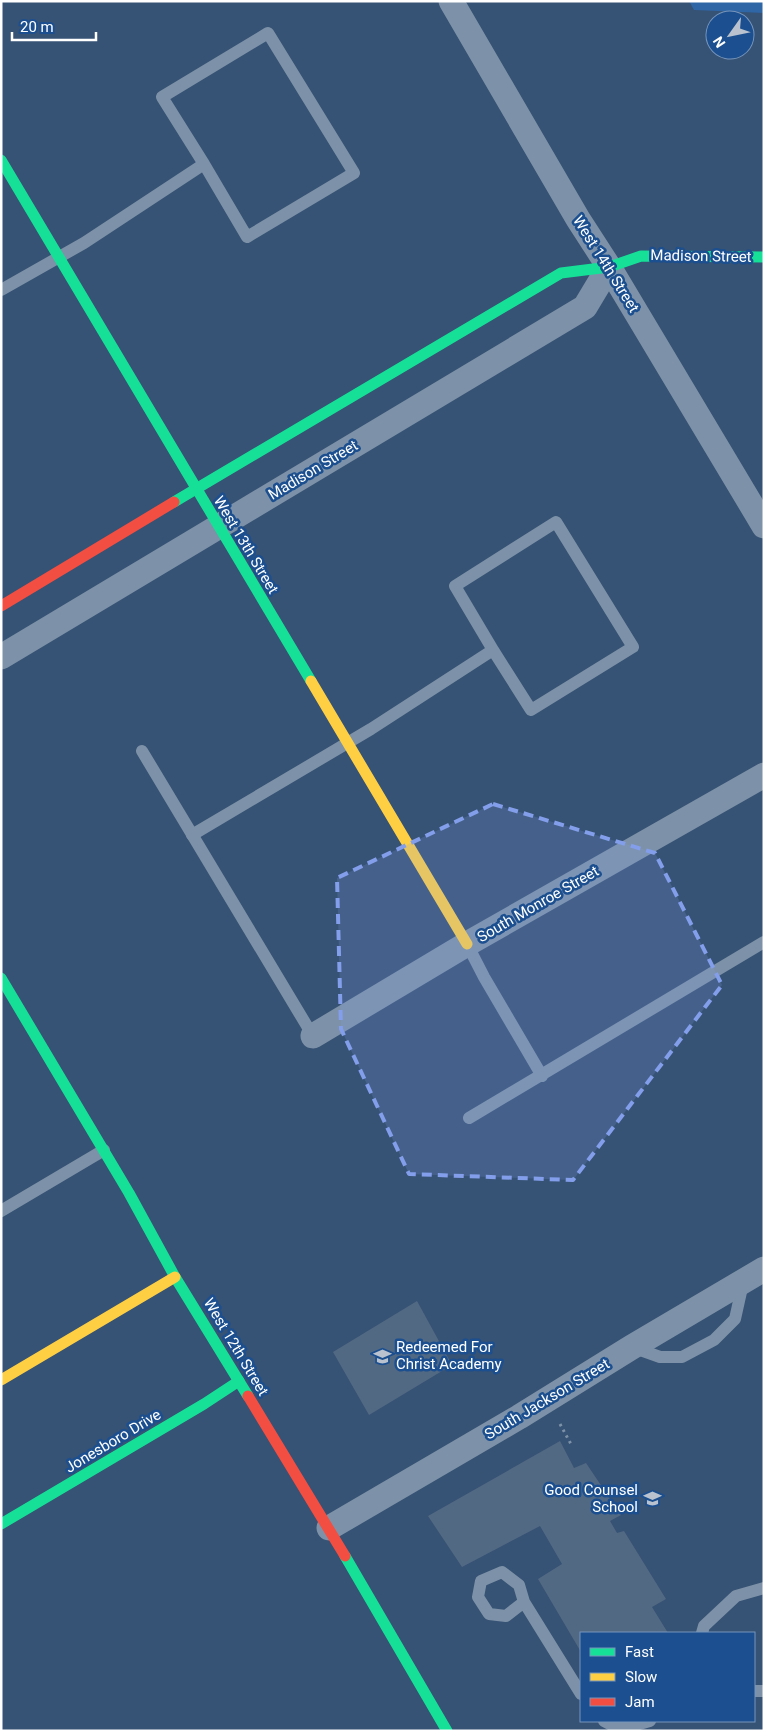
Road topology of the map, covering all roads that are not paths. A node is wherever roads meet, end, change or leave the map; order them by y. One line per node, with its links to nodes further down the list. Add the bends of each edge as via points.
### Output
1 (451, 1): 6 (street, West 14th Street, via 578,219)
2 (1, 160): 5 (street, West 13th Street)
3 (204, 164): 3 (lane, via 247,237 354,172 268,33 162,97); 5 (lane)
4 (764, 257): 6 (street, Madison Street, via 641,256)
5 (58, 258): 7 (lane); 8 (street, West 13th Street)
6 (610, 267): 8 (street, Madison Street, via 561,273); 9 (street, West 14th Street); 10 (street, Madison Street, via 585,306)
7 (1, 290)
8 (196, 489): 10 (street, West 13th Street); 11 (street, Madison Street)
9 (764, 526)
10 (218, 527): 13 (street, Madison Street); 14 (street, West 13th Street)
11 (1, 606)
12 (493, 650): 12 (lane, via 531,710 633,647 556,522 455,586); 14 (lane)
13 (1, 658)
14 (347, 744): 17 (lane); 19 (street, West 13th Street)
15 (142, 751): 17 (lane)
16 (764, 775): 19 (street, South Monroe Street)
17 (192, 835): 21 (lane)
18 (764, 942): 22 (lane)
19 (467, 944): 21 (street, South Monroe Street); 22 (lane)
20 (3, 986): 24 (street, West 12th Street)
21 (314, 1036)
22 (542, 1076): 23 (lane)
23 (468, 1118)
24 (104, 1150): 25 (lane); 27 (street, West 12th Street)
25 (1, 1211)
26 (753, 1275): 28 (street, South Jackson Street); 28 (lane, via 735,1319 714,1340 682,1357 660,1357)
27 (176, 1277): 29 (street); 30 (street, West 12th Street)
28 (632, 1347): 32 (street, South Jackson Street)
29 (1, 1380)
30 (239, 1381): 31 (street, Jonesboro Drive); 32 (street, West 12th Street)
31 (1, 1524)
32 (329, 1528): 39 (street, West 12th Street)
33 (764, 1588): 35 (lane, via 736,1596 704,1626)
34 (524, 1602): 36 (lane)
35 (702, 1632)
36 (580, 1692)
37 (605, 1722): 38 (lane, via 627,1728)
38 (647, 1722)
39 (447, 1731)

